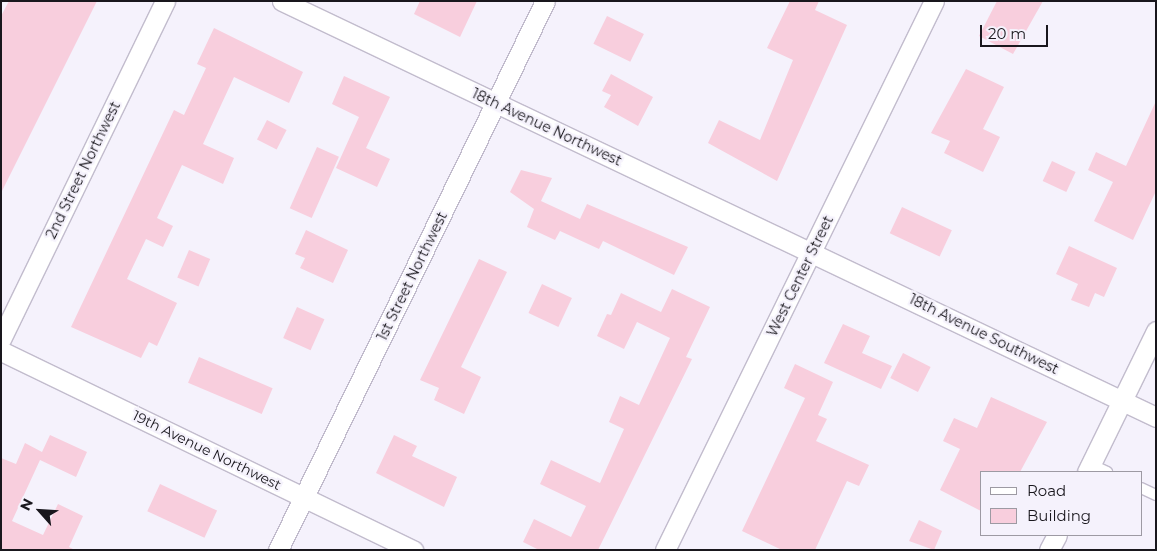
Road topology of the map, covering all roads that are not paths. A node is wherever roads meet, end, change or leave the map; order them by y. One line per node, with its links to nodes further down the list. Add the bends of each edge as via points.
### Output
1 (165, 1): 8 (street, 2nd Street Northwest)
2 (282, 1): 5 (street, 18th Avenue Northwest)
3 (545, 1): 5 (street, 1st Street Northwest)
4 (934, 1): 6 (street, West Center Street)
5 (496, 104): 6 (street, 18th Avenue Northwest); 15 (street, 1st Street Northwest)
6 (812, 251): 10 (street, 18th Avenue Southwest); 19 (street, West Center Street)
7 (1156, 331): 10 (street)
8 (1, 339)
9 (1, 350): 15 (street, 19th Avenue Northwest)
10 (1122, 401): 11 (street, 18th Avenue Southwest); 12 (street)
11 (1156, 417)
12 (1095, 470)
13 (1142, 488): 14 (lane)
14 (1156, 495)
15 (304, 498): 17 (street, 1st Street Northwest); 18 (street, 19th Avenue Northwest)
16 (1056, 536): 20 (street)
17 (278, 550)
18 (413, 550)
19 (665, 550)
20 (1049, 550)

